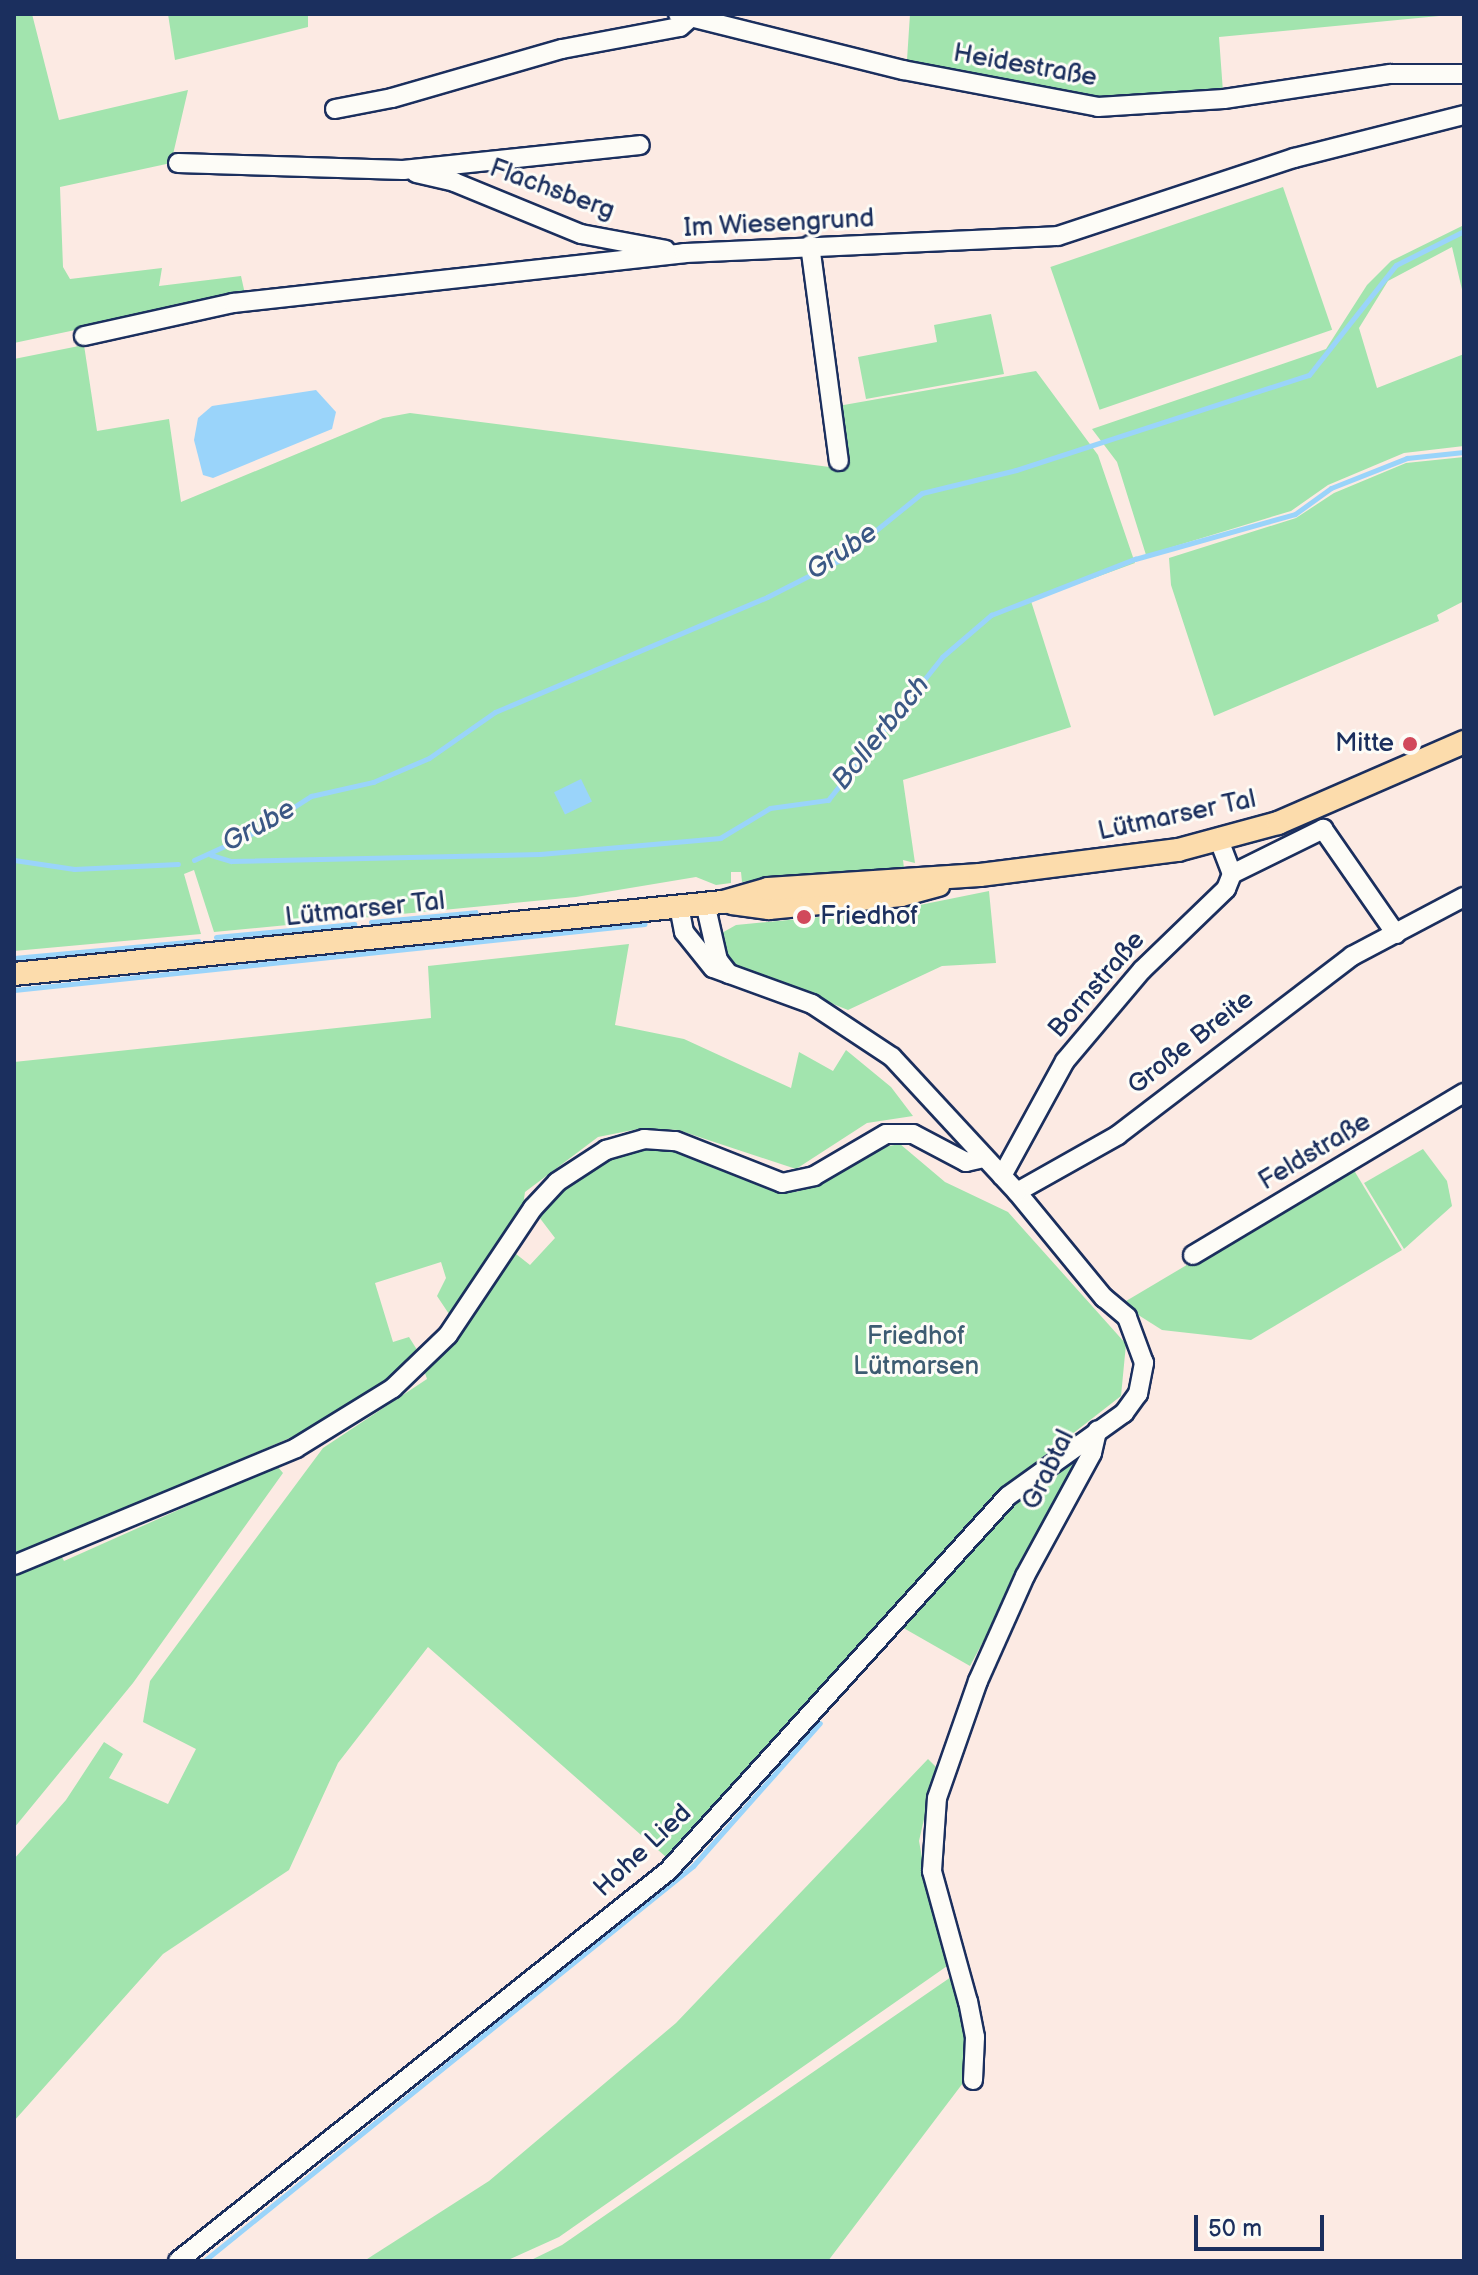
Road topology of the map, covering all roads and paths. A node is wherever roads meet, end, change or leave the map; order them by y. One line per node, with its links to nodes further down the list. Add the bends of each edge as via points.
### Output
1 (683, 16): 2 (street, Heidestraße, via 1031,98 1098,107 1224,99 1390,74); 3 (street, via 680,27 562,49)
2 (1464, 74)
3 (335, 109)
4 (1464, 115): 8 (street, Im Wiesengrund, via 1294,158 1058,236)
5 (640, 145): 7 (street, Flachsberg)
6 (178, 163): 7 (street, Flachsberg)
7 (403, 170): 9 (street, Flachsberg, via 454,182 581,234)
8 (810, 245): 9 (street, Im Wiesengrund); 11 (street)
9 (684, 253): 10 (street, Im Wiesengrund, via 233,303)
10 (84, 336)
11 (839, 461)
12 (1464, 742): 13 (main road, Lütmarser Tal, via 1292,817)
13 (1220, 842): 14 (street); 16 (main road, Lütmarser Tal, via 980,875 872,898 769,908)
14 (1232, 874): 18 (street, via 1323,829); 23 (street, Bornstraße, via 1226,889 1142,970 1065,1061)
15 (1464, 897): 18 (street, Große Breite)
16 (714, 902): 17 (main road, Lütmarser Tal); 20 (street, via 718,960)
17 (679, 906): 19 (main road, Lütmarser Tal); 20 (street, Grabtal, via 684,932 699,956)
18 (1396, 934): 24 (street, Große Breite, via 1352,956 1280,1007 1118,1135)
19 (14, 974)
20 (729, 974): 22 (street, Grabtal, via 812,1004 892,1057)
21 (1464, 1093): 25 (street, Feldstraße)
22 (983, 1158): 23 (street, Grabtal); 27 (street, via 966,1162 913,1134 886,1134 814,1176 782,1183 676,1141 644,1139 606,1150 557,1182 533,1208 448,1335 393,1388 296,1448)
23 (1002, 1176): 24 (street, Grabtal)
24 (1017, 1192): 26 (street, Grabtal, via 1095,1288 1127,1317 1139,1341 1144,1363 1138,1394 1124,1413)
25 (1193, 1255)
26 (1097, 1431): 28 (street, Grabtal, via 1092,1453 1025,1576 978,1681 945,1763 937,1798 932,1871 970,2014); 29 (street, Hohe Lied, via 1008,1496 668,1871)
27 (14, 1565)
28 (973, 2080)
29 (178, 2261)

